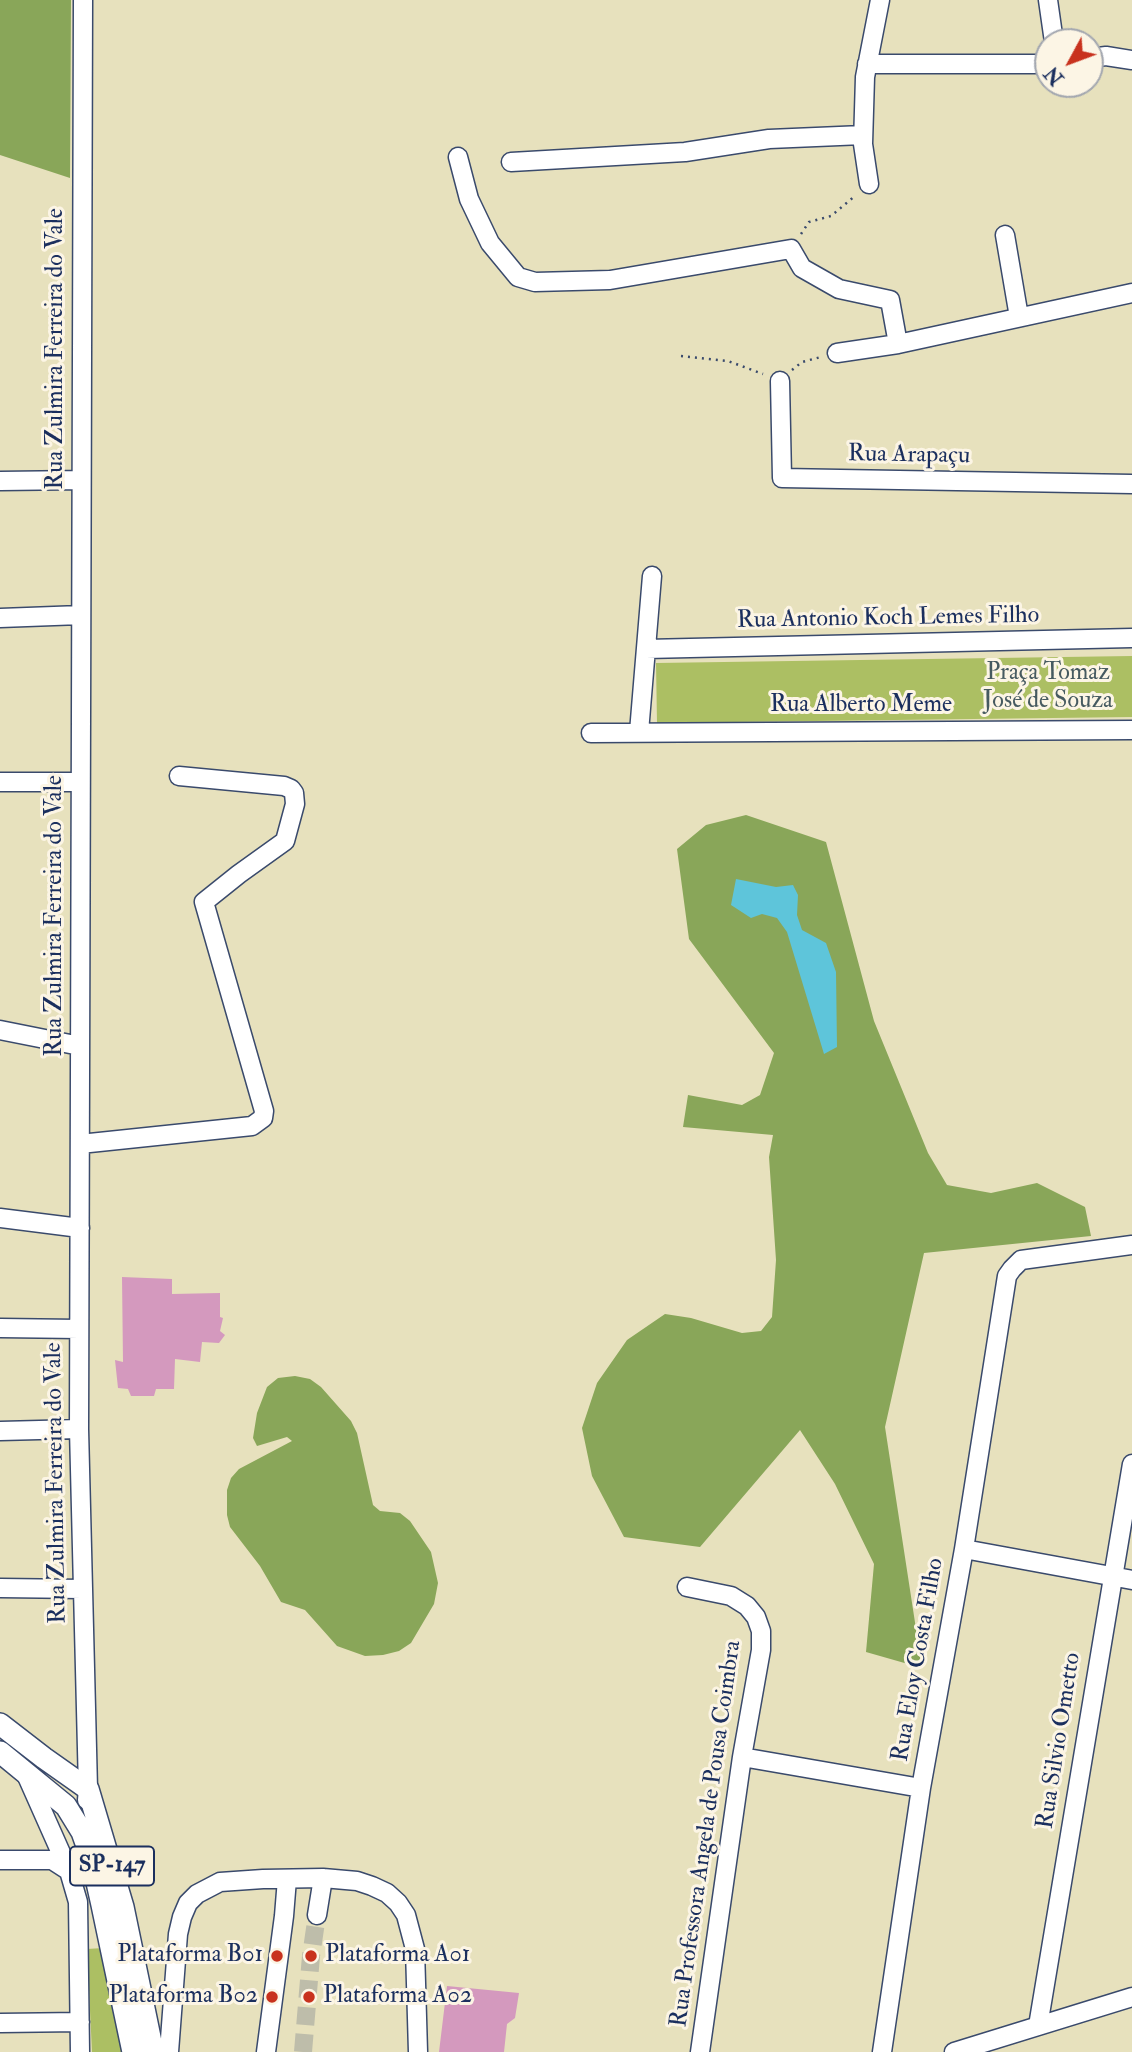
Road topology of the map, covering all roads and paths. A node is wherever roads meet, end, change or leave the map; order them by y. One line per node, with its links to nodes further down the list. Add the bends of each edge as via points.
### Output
1 (83, 0): 21 (street, Rua Zulmira Ferreira do Vale)
2 (880, 0): 7 (street)
3 (1048, 0): 4 (street)
4 (1052, 28)
5 (1104, 56): 6 (street)
6 (1132, 60)
7 (867, 64): 8 (street); 9 (street)
8 (1034, 64)
9 (863, 135): 11 (street); 12 (street)
10 (458, 157): 14 (street, via 469,199 490,243 518,277 536,282 610,280)
11 (511, 162)
12 (869, 184): 14 (path, via 831,216 809,222)
13 (1005, 235): 16 (street)
14 (792, 249): 17 (street, via 802,268 839,289 890,300)
15 (1132, 293): 16 (street)
16 (1018, 317): 17 (street)
17 (898, 344): 18 (street)
18 (837, 353): 20 (path, via 802,362)
19 (681, 356): 20 (path, via 728,361)
20 (780, 381): 23 (street, Rua Arapaçu, via 782,478)
21 (81, 480): 22 (street); 25 (street, Rua Zulmira Ferreira do Vale)
22 (0, 481)
23 (1132, 484)
24 (652, 576): 28 (street)
25 (81, 615): 26 (street); 34 (street, Rua Zulmira Ferreira do Vale)
26 (0, 618)
27 (1132, 638): 28 (street, Rua Antonio Koch Lemes Filho)
28 (646, 649): 30 (street)
29 (1132, 730): 30 (street, Rua Alberto Meme)
30 (639, 732): 31 (street, Rua Alberto Meme)
31 (591, 733)
32 (179, 776): 37 (street, via 284,786 294,793 285,841 204,902 263,1118 251,1126)
33 (0, 782): 34 (street)
34 (80, 782): 36 (street, Rua Zulmira Ferreira do Vale)
35 (0, 1030): 36 (street)
36 (80, 1046): 37 (street, Rua Zulmira Ferreira do Vale)
37 (80, 1144): 39 (street, Rua Zulmira Ferreira do Vale)
38 (0, 1218): 39 (street)
39 (80, 1228): 42 (street, Rua Zulmira Ferreira do Vale)
40 (1132, 1245): 46 (street, Rua Eloy Costa Filho, via 1021,1260 1007,1276)
41 (0, 1328): 42 (street)
42 (79, 1329): 43 (street, Rua Zulmira Ferreira do Vale)
43 (79, 1429): 44 (street); 51 (street, Rua Zulmira Ferreira do Vale)
44 (0, 1431)
45 (1132, 1464): 47 (street, Rua Silvio Ometto)
46 (964, 1549): 47 (street); 56 (street, Rua Eloy Costa Filho)
47 (1113, 1576): 48 (street); 67 (street, Rua Silvio Ometto)
48 (1132, 1580)
49 (687, 1587): 54 (street, Rua Professora Angela de Pousa Coimbra, via 731,1596 747,1606 761,1631)
50 (0, 1588): 51 (street)
51 (82, 1589): 57 (street, Rua Zulmira Ferreira do Vale)
52 (0, 1724): 57 (main road)
53 (0, 1752): 55 (main road, SP-147)
54 (742, 1757): 56 (street); 74 (street, Rua Professora Angela de Pousa Coimbra)
55 (24, 1770): 58 (main road, SP-147, via 66,1806); 60 (street)
56 (921, 1788): 75 (street, Rua Eloy Costa Filho)
57 (88, 1789): 58 (street, Rua Zulmira Ferreira do Vale); 70 (main road, SP-147, via 123,1907)
58 (82, 1832): 69 (main road, SP-147)
59 (0, 1860): 60 (street, via 52,1860)
60 (69, 1871): 65 (street, via 78,1902)
61 (323, 1878): 62 (street); 63 (street); 73 (street, via 372,1886 387,1893 406,1915 415,1949)
62 (287, 1879): 71 (street, via 220,1882 188,1903 178,1934); 72 (street)
63 (317, 1915)
64 (1132, 1997): 67 (street)
65 (80, 2022): 66 (street); 68 (street)
66 (0, 2023)
67 (1038, 2026): 76 (street)
68 (80, 2052)
69 (133, 2052)
70 (153, 2052)
71 (169, 2052)
72 (266, 2052)
73 (418, 2052)
74 (700, 2052)
75 (882, 2052)
76 (954, 2052)

